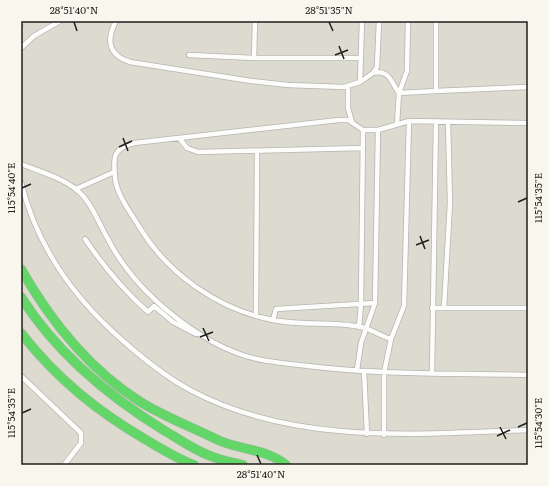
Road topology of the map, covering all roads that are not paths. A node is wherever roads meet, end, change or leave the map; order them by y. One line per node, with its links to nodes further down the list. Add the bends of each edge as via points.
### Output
1 (22, 21): 9 (lane)
2 (60, 21): 10 (lane, via 34,36)
3 (116, 21): 16 (lane, via 110,36 111,45 116,56 130,62 251,81)
4 (255, 21): 12 (lane)
5 (362, 21): 13 (lane)
6 (379, 21): 14 (lane, via 378,63)
7 (408, 21): 19 (lane, via 407,71)
8 (436, 21): 18 (lane)
9 (21, 24)
10 (21, 48)
11 (189, 55): 12 (lane)
12 (254, 58): 13 (lane)
13 (360, 58): 15 (lane)
14 (373, 73): 15 (lane); 19 (lane, via 384,72 390,76)
15 (360, 82): 16 (lane)
16 (348, 87): 22 (lane, via 348,108)
17 (528, 87): 18 (lane)
18 (436, 91): 19 (lane)
19 (399, 95): 24 (lane)
20 (409, 121): 21 (lane); 24 (lane); 48 (lane, via 404,306)
21 (436, 121): 23 (lane); 40 (lane)
22 (352, 122): 26 (lane); 28 (lane, via 339,120)
23 (448, 122): 25 (lane); 41 (lane, via 450,203)
24 (397, 124): 27 (lane)
25 (528, 124)
26 (363, 130): 27 (lane); 29 (lane)
27 (378, 130): 38 (lane)
28 (180, 139): 30 (lane, via 187,148 198,152); 32 (lane, via 122,146 116,152)
29 (362, 148): 30 (lane); 39 (lane)
30 (257, 151): 43 (lane)
31 (21, 164): 34 (lane)
32 (114, 172): 34 (lane); 43 (lane, via 120,192 132,215 164,261 182,277 210,295)
33 (21, 182): 57 (lane, via 32,220 49,255 68,282 90,311 128,346 158,368 191,391 233,410 291,426)
34 (76, 189): 49 (lane, via 88,203 126,268 143,289)
35 (85, 239): 49 (lane, via 113,278 148,312 154,306 173,322)
36 (21, 269): 62 (main road, via 58,326 92,363 139,401 224,442 268,455)
37 (21, 297): 61 (main road, via 64,354 108,392 146,419 208,455)
38 (375, 303): 39 (lane); 46 (lane)
39 (361, 304): 44 (lane, via 276,309); 45 (lane)
40 (432, 308): 41 (lane); 53 (lane)
41 (444, 308): 42 (lane)
42 (528, 308)
43 (256, 315): 44 (lane)
44 (273, 320): 45 (lane)
45 (359, 327): 46 (lane)
46 (367, 329): 48 (lane); 50 (lane)
47 (21, 333): 60 (main road, via 35,352 72,390 114,422)
48 (391, 339): 52 (lane)
49 (210, 342): 50 (lane, via 238,354 265,361)
50 (356, 370): 51 (lane)
51 (364, 371): 52 (lane); 57 (lane)
52 (384, 372): 53 (lane); 58 (lane)
53 (432, 373): 54 (lane)
54 (528, 375)
55 (21, 376): 59 (lane, via 81,433 81,443)
56 (528, 430): 58 (lane)
57 (367, 434): 58 (lane)
58 (384, 434)
59 (64, 465)
60 (194, 465)
61 (243, 465)
62 (286, 465)

